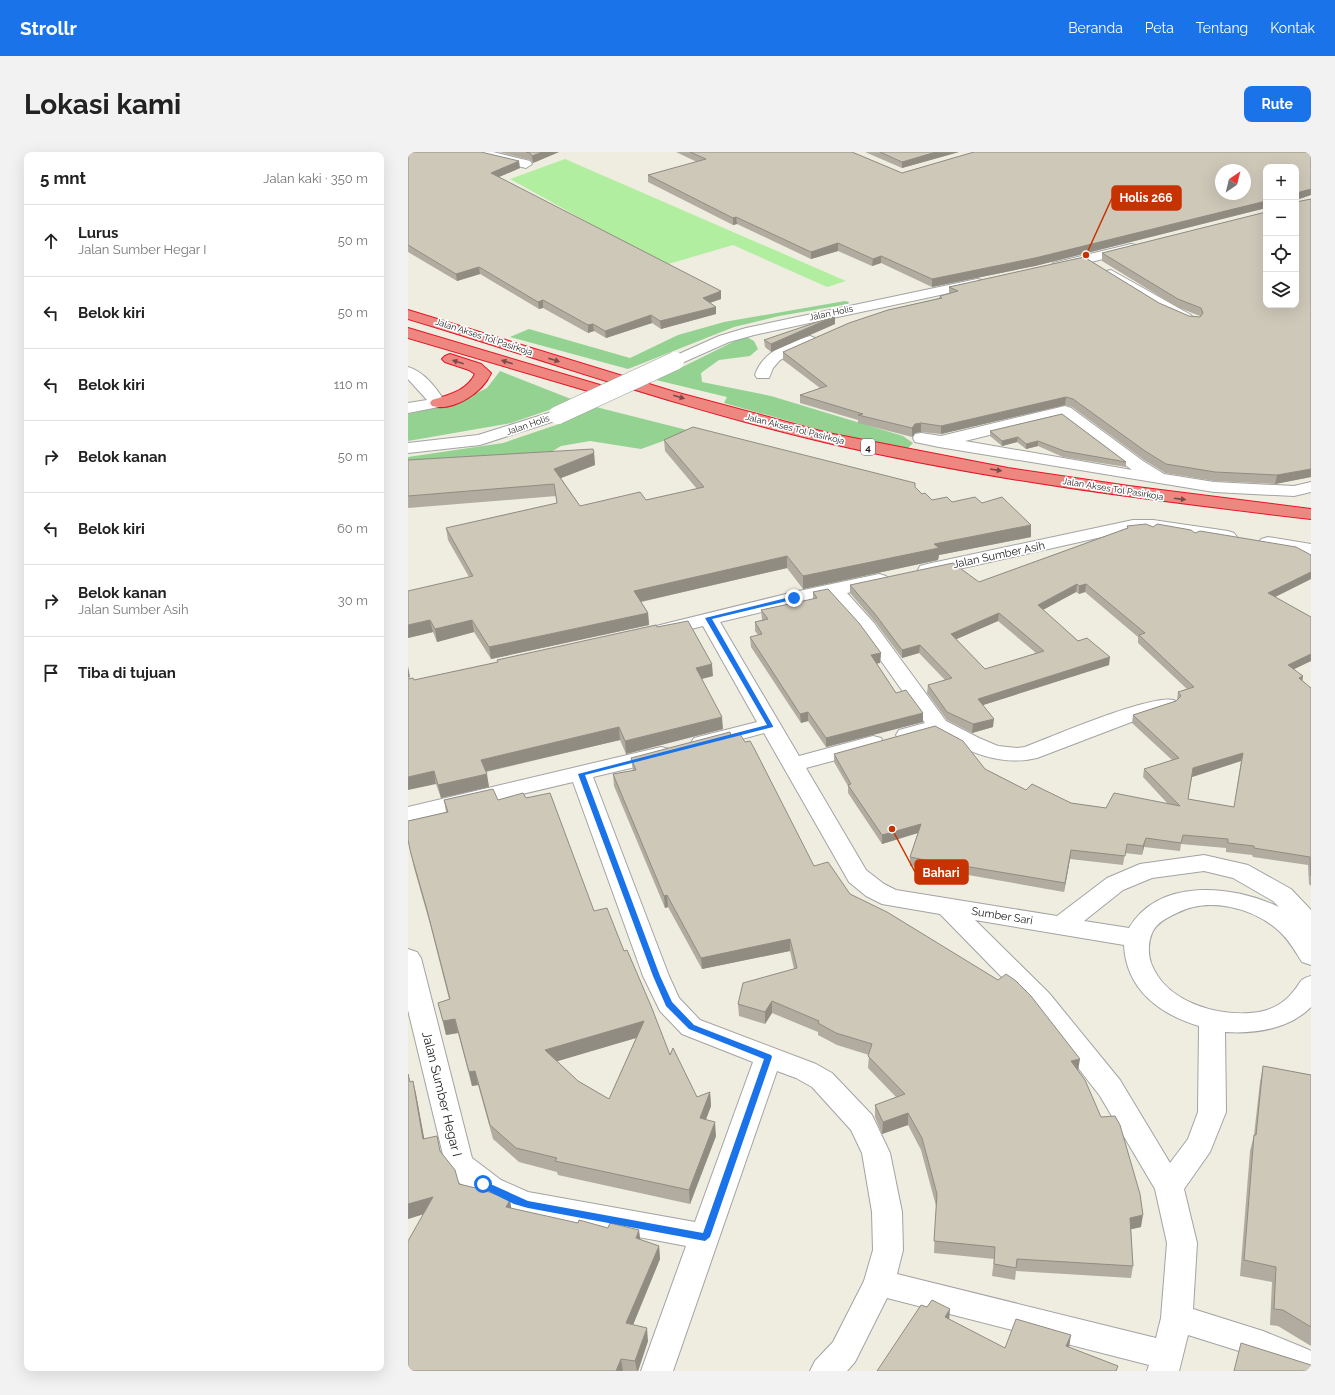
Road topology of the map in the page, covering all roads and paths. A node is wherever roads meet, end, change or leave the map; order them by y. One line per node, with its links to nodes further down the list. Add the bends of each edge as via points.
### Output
1 (478, 152): 2 (street)
2 (526, 164)
3 (1144, 245): 4 (street)
4 (1086, 259): 5 (street); 9 (street, via 1171,311)
5 (1042, 269)
6 (994, 279): 7 (street, Jalan Holis)
7 (900, 298): 10 (street, via 877,312); 20 (street, Jalan Holis, bridge, via 724,339 558,415 480,440)
8 (408, 314): 24 (highway, Jalan Akses Tol Pasirkoja / 4, one-way to 24, via 592,372 826,438 918,458 1150,495)
9 (1194, 320)
10 (841, 327)
11 (408, 333): 25 (highway, Jalan Akses Tol Pasirkoja / 4, one-way to 11, via 1131,506 840,453 729,427)
12 (821, 336): 15 (street, via 775,356 763,369)
13 (408, 348): 16 (highway, one-way to 13, via 468,392 477,386 483,373 475,367)
14 (408, 372): 16 (street, via 424,384)
15 (763, 375)
16 (438, 403): 17 (street)
17 (408, 408)
18 (921, 438): 19 (street)
19 (939, 442): 21 (street); 21 (street, via 1065,411)
20 (408, 448)
21 (1158, 479): 23 (street)
22 (1311, 487): 23 (street)
23 (1302, 492)
24 (1311, 514)
25 (1311, 528)
26 (1311, 550): 27 (street, Jalan Sumber Asih, via 1153,525 1133,525)
27 (834, 590): 28 (street, Jalan Sumber Asih); 32 (street, via 867,627)
28 (708, 618): 29 (street, Jalan Sumber Asih); 31 (street, Sumber Sari)
29 (642, 634)
30 (1167, 704): 32 (street, via 1149,708 1015,756 1000,754 973,744)
31 (770, 726): 33 (street, Sumber Sari); 34 (street)
32 (938, 726): 33 (street)
33 (792, 765): 36 (street, Sumber Sari, via 857,876 891,898)
34 (581, 774): 35 (street); 43 (street, via 656,976 669,1004 691,1027)
35 (408, 814)
36 (946, 907): 37 (street, Sumber Sari); 44 (street, via 1040,1000 1110,1088)
37 (1061, 926): 38 (street, Sumber Sari); 39 (street, via 1115,884 1148,870 1204,863 1240,871 1282,895 1305,920)
38 (1137, 938): 39 (street, via 1144,924 1156,912 1192,898 1214,897 1236,900 1277,917 1294,930); 42 (street, via 1136,958 1145,978 1161,996 1185,1011)
39 (1308, 951)
40 (408, 958): 45 (street, Jalan Sumber Hegar I, via 459,1163 470,1175 483,1184 528,1204)
41 (1311, 984): 42 (street, via 1307,996 1291,1011 1269,1020 1242,1024)
42 (1212, 1021): 44 (street, via 1212,1112 1200,1144)
43 (768, 1057): 45 (street); 46 (street, via 822,1080 862,1123 876,1153 887,1212 888,1250)
44 (1169, 1187): 47 (street, via 1182,1243)
45 (705, 1237): 50 (street)
46 (879, 1283): 48 (street); 51 (street, via 844,1352)
47 (1177, 1318): 48 (street); 49 (street, via 1296,1358)
48 (1165, 1363)
49 (1311, 1368)
50 (657, 1371)
51 (826, 1371)

